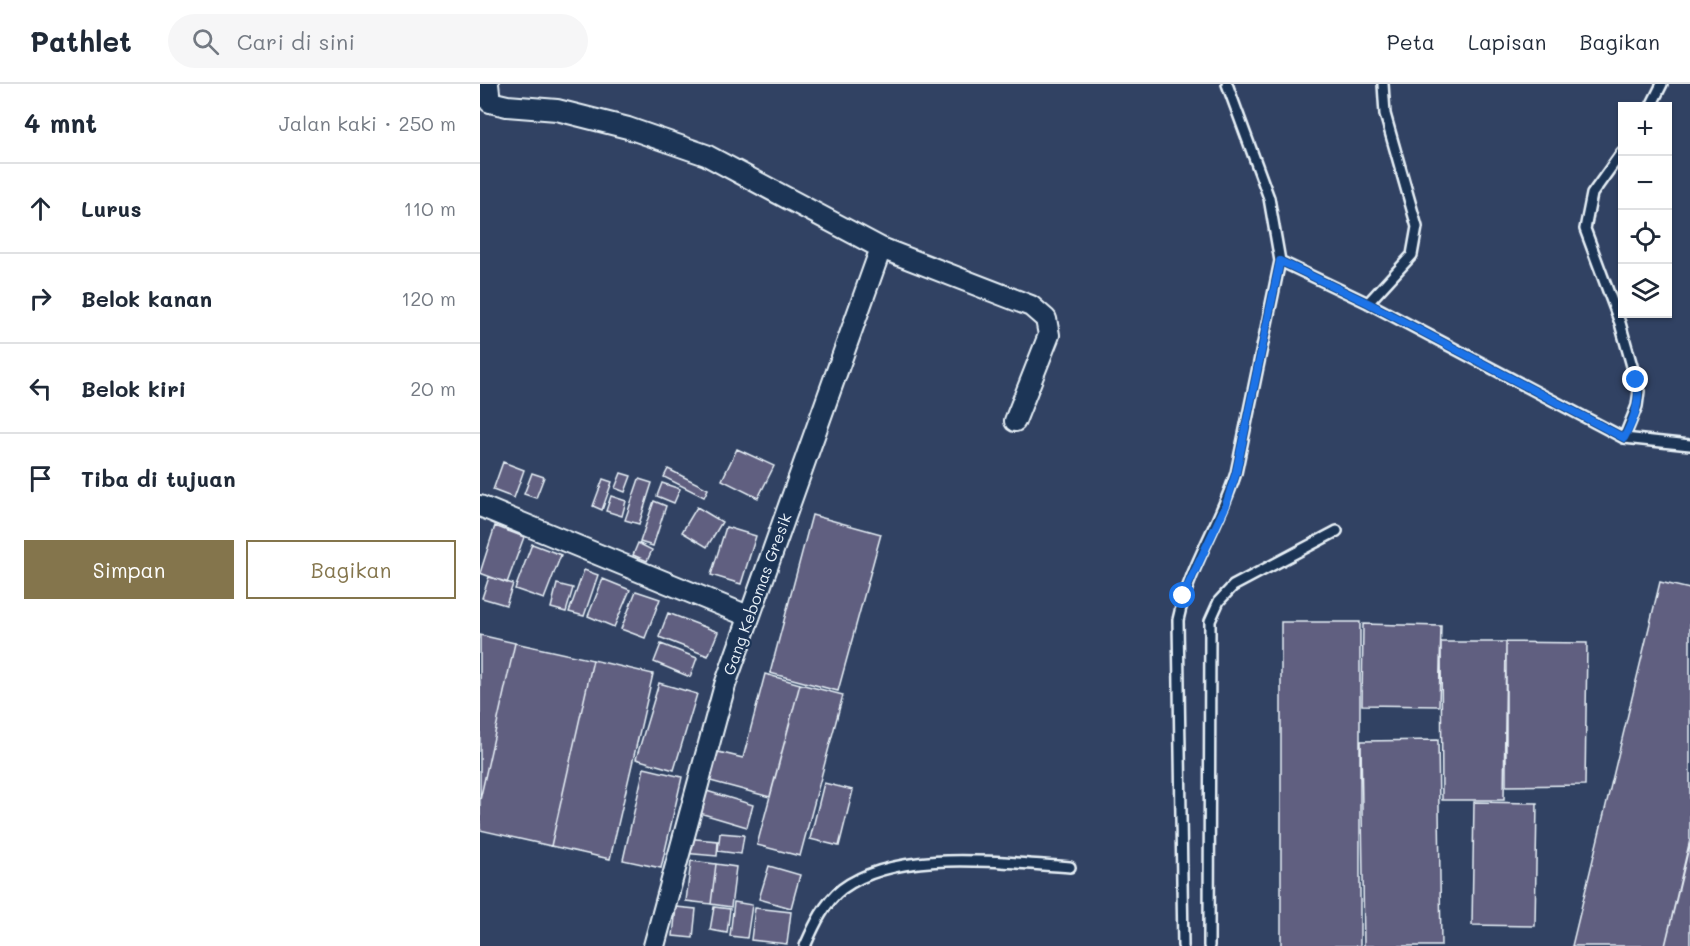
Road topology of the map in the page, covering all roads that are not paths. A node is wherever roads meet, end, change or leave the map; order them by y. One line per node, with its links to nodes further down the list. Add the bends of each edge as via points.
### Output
1 (488, 84): 7 (street, via 490,102 557,110 628,128 706,155)
2 (1227, 84): 8 (lane, via 1269,198)
3 (1383, 84): 9 (lane, via 1385,114 1417,227 1412,255)
4 (1662, 84): 5 (lane)
5 (1653, 102)
6 (1620, 156): 11 (lane, via 1592,194 1585,229 1620,323 1639,391)
7 (881, 248): 10 (street, via 1031,306 1047,319 1049,335); 15 (street, Gang Kebomas Gresik)
8 (1280, 261): 9 (lane); 19 (lane, via 1236,473 1226,505 1183,596 1178,620)
9 (1368, 303): 11 (lane)
10 (1015, 421)
11 (1624, 438): 12 (lane)
12 (1690, 445)
13 (480, 506): 15 (street)
14 (1337, 531): 20 (lane, via 1233,586 1210,621)
15 (748, 616): 17 (street, Gang Kebomas Gresik, via 725,685)
16 (1070, 867): 18 (lane, via 942,860 888,867 842,889 818,917)
17 (654, 946)
18 (805, 946)
19 (1183, 946)
20 (1209, 946)

